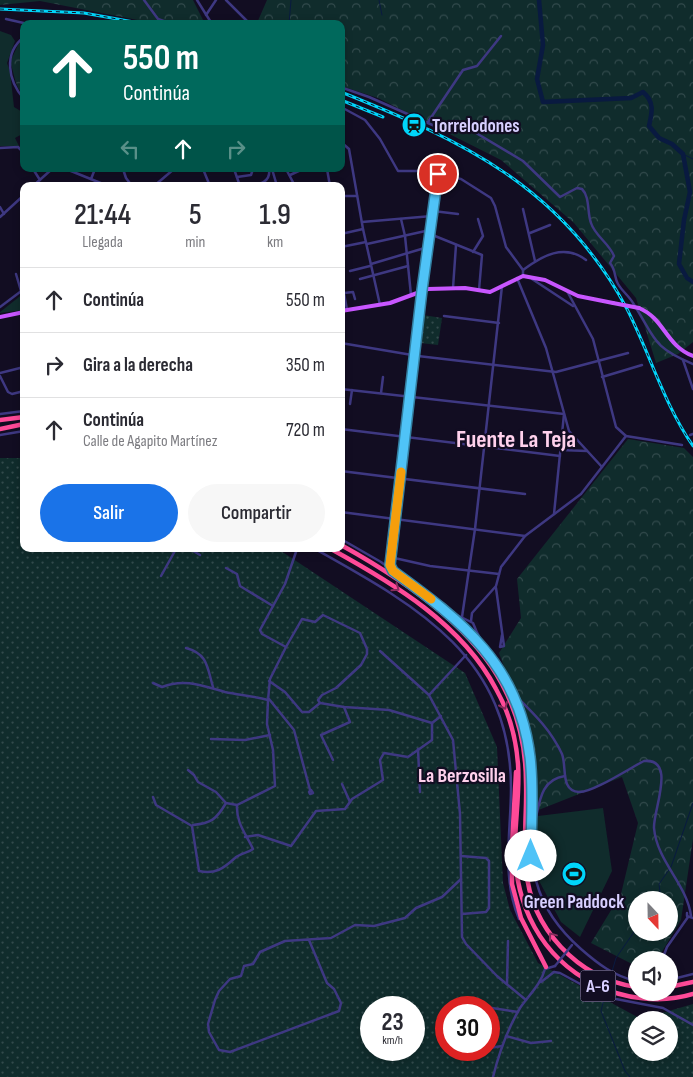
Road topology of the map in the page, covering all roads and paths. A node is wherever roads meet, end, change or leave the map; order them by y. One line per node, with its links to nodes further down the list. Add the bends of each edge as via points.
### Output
1 (144, 0): 7 (street)
2 (197, 0): 5 (street)
3 (216, 0): 5 (street)
4 (226, 0): 9 (street)
5 (206, 15): 8 (street)
6 (6, 19): 10 (street)
7 (161, 20)
8 (209, 20)
9 (246, 20)
10 (20, 22)
11 (501, 36): 16 (street, via 477,66 463,70)
12 (20, 40): 14 (street, via 8,63 14,86)
13 (345, 89): 16 (street)
14 (20, 94)
15 (345, 109): 31 (street, via 365,120 398,171)
16 (428, 122): 108 (street, via 446,131 456,121 471,129 523,161 560,197 577,188 582,189 591,225 614,256 610,264 615,269 620,287 650,334 662,348)
17 (345, 145): 46 (street, via 350,148)
18 (0, 148): 19 (street)
19 (20, 148)
20 (35, 172): 37 (street)
21 (49, 172): 37 (street)
22 (74, 172): 35 (street)
23 (94, 172): 35 (street)
24 (170, 172): 40 (street)
25 (235, 172): 33 (street)
26 (252, 172): 33 (street, via 251,175)
27 (270, 172): 34 (street)
28 (272, 172): 36 (street)
29 (288, 172): 32 (street)
30 (296, 172): 32 (street)
31 (438, 174): 50 (street); 75 (street, via 460,179 494,202 506,248)
32 (290, 175): 44 (street)
33 (237, 177): 41 (street)
34 (269, 177): 36 (street); 42 (street)
35 (91, 179): 39 (street)
36 (275, 179): 43 (street)
37 (40, 180): 38 (street)
38 (38, 182)
39 (98, 182)
40 (159, 182)
41 (239, 182)
42 (263, 182)
43 (276, 182)
44 (293, 182)
45 (345, 196): 46 (street)
46 (357, 196): 57 (street)
47 (20, 199): 51 (street)
48 (0, 207): 51 (street)
49 (523, 209): 62 (street)
50 (433, 211): 52 (street); 53 (street)
51 (4, 214): 54 (street)
52 (458, 214)
53 (432, 216): 55 (street); 60 (street)
54 (0, 217)
55 (401, 219): 57 (street); 64 (street)
56 (478, 219): 69 (street, via 483,236)
57 (362, 222): 59 (street)
58 (550, 225): 62 (street)
59 (363, 229): 61 (street); 65 (street)
60 (430, 230): 63 (street); 64 (street)
61 (345, 233)
62 (530, 233): 72 (street)
63 (430, 234): 66 (street); 68 (street)
64 (405, 236): 65 (street); 70 (street)
65 (367, 243): 67 (street); 73 (street)
66 (456, 245): 69 (street); 85 (street)
67 (345, 247)
68 (428, 247): 70 (street); 86 (street)
69 (473, 252): 87 (street, via 482,255)
70 (407, 253): 73 (street); 74 (street)
71 (586, 260): 72 (street, via 574,252 557,252)
72 (535, 261): 75 (street)
73 (371, 265): 76 (street); 78 (street)
74 (408, 266): 78 (street); 91 (street)
75 (523, 270): 79 (street)
76 (350, 271)
77 (16, 274): 83 (street)
78 (374, 276): 82 (street); 95 (street)
79 (523, 276): 80 (main road); 81 (main road)
80 (529, 276): 88 (main road); 97 (street)
81 (517, 277): 84 (main road); 113 (street)
82 (360, 279)
83 (20, 285)
84 (502, 286): 87 (main road, via 493,291); 102 (street)
85 (452, 288): 86 (main road); 87 (main road)
86 (422, 290): 91 (main road); 105 (street)
87 (479, 290)
88 (566, 290): 92 (main road); 97 (street)
89 (20, 292): 96 (street)
90 (345, 293): 94 (street, via 353,292)
91 (411, 295): 95 (main road)
92 (575, 295): 97 (street, via 572,297); 106 (main road, bridge, via 640,308 658,322 677,348)
93 (345, 299): 98 (street)
94 (355, 299)
95 (380, 305): 98 (main road)
96 (0, 307)
97 (574, 307): 107 (street, via 593,339)
98 (347, 310)
99 (20, 313): 101 (main road)
100 (444, 316): 102 (street)
101 (0, 317)
102 (499, 323): 109 (street)
103 (345, 344): 105 (street)
104 (628, 353): 107 (street)
105 (414, 355): 109 (street); 122 (street)
106 (693, 356)
107 (598, 360): 113 (street); 116 (street)
108 (682, 360): 110 (street); 118 (street)
109 (494, 364): 113 (street); 124 (street)
110 (693, 364)
111 (642, 365): 116 (street)
112 (20, 368): 114 (street)
113 (554, 371): 127 (street)
114 (0, 375): 120 (street, via 8,392)
115 (383, 377): 121 (street)
116 (602, 377): 135 (street, via 614,424)
117 (345, 389): 119 (street)
118 (693, 389)
119 (352, 390): 121 (street); 123 (street)
120 (20, 392)
121 (381, 393): 122 (street)
122 (410, 396): 124 (street); 136 (street)
123 (350, 404)
124 (489, 405): 127 (street); 137 (street)
125 (20, 412): 126 (street)
126 (0, 414)
127 (564, 414): 139 (street); 140 (street, via 569,431)
128 (20, 418): 129 (highway)
129 (0, 420)
130 (20, 425): 131 (highway)
131 (0, 428)
132 (345, 430): 136 (street)
133 (20, 432): 134 (street)
134 (0, 435)
135 (626, 436): 138 (street); 142 (street)
136 (405, 437): 137 (street); 144 (street)
137 (484, 446): 141 (street); 145 (street)
138 (682, 446)
139 (561, 450): 140 (street); 141 (street)
140 (588, 451): 142 (street)
141 (560, 456): 148 (street)
142 (602, 467): 148 (street, via 581,494)
143 (345, 472): 144 (street)
144 (400, 478): 145 (street); 149 (street)
145 (480, 488): 146 (street); 150 (street)
146 (525, 494)
147 (345, 512): 149 (street)
148 (554, 514): 151 (street)
149 (395, 518): 150 (street); 160 (street)
150 (475, 529): 151 (street); 163 (street)
151 (525, 536): 165 (street)
152 (345, 541): 161 (street)
153 (345, 547): 222 (highway, A-6, one-way to 153, via 605,978 575,960 555,941 536,910 526,870 526,782 520,733 506,693 490,664 473,642 446,618 385,572)
154 (174, 552): 166 (street)
155 (195, 552): 159 (street)
156 (296, 552): 168 (street)
157 (321, 552): 177 (street, via 360,573 399,600 452,640)
158 (336, 552): 192 (highway, A-6, one-way to 192, via 383,579 452,631 469,648 484,668 507,712)
159 (200, 555)
160 (390, 557): 161 (street); 163 (street); 164 (street)
161 (380, 562): 164 (street)
162 (226, 568): 168 (street, via 237,574 240,586)
163 (469, 570): 165 (street); 170 (street)
164 (393, 571): 169 (street)
165 (499, 574): 167 (street)
166 (161, 576)
167 (496, 586): 171 (street, via 472,613); 172 (street)
168 (273, 606): 174 (street, via 260,633)
169 (444, 609): 170 (street); 176 (street)
170 (462, 618): 171 (street)
171 (471, 621): 176 (street)
172 (502, 635)
173 (186, 648): 180 (street, via 198,651 205,660)
174 (286, 648): 178 (street); 184 (street, via 302,619 316,622 323,615 360,633 367,649 361,665 336,688 322,695 318,700)
175 (380, 651): 182 (street)
176 (489, 654): 181 (street)
177 (466, 655): 182 (street); 215 (street, via 494,699 505,731 511,781 507,868 511,896 519,919)
178 (269, 681): 183 (street); 184 (street, via 285,692 302,712 308,712)
179 (153, 683): 180 (street, via 162,687 172,683)
180 (213, 687): 183 (street, via 224,692)
181 (511, 690): 194 (street, via 548,728 562,755); 203 (street, via 530,756)
182 (429, 695): 186 (street)
183 (268, 699): 188 (street); 196 (street, via 294,730)
184 (320, 703): 185 (street)
185 (344, 707): 187 (street, via 389,710); 191 (street, via 350,722 321,735)
186 (440, 716): 187 (street); 205 (street, via 453,740)
187 (432, 723): 190 (street, via 432,740)
188 (270, 735): 189 (street, via 245,740); 201 (street, via 274,750 275,786)
189 (211, 739)
190 (418, 749): 197 (street); 199 (street, via 408,757 384,753 380,760 382,780)
191 (333, 760)
192 (518, 763): 215 (highway, via 512,884 521,918); 225 (highway, A-6, via 516,872 526,914 545,944 576,974 603,989 656,999)
193 (188, 770): 200 (street, via 198,782 216,792)
194 (565, 776): 203 (street, via 548,784 541,795); 208 (street, via 569,788 581,792 644,761 652,760 658,764 663,775 654,815 659,852 685,896)
195 (342, 784): 199 (street)
196 (310, 790)
197 (420, 792)
198 (153, 797): 202 (street, via 156,805)
199 (350, 802): 204 (street, via 345,809 316,811 291,846 258,835)
200 (226, 803): 201 (street); 202 (street, via 212,822)
201 (237, 805): 204 (street, via 236,815)
202 (192, 826): 204 (street, via 199,871 210,874 253,849)
203 (531, 837): 209 (street, via 532,868 538,890 553,920)
204 (245, 838)
205 (460, 856): 206 (street); 207 (street, via 489,861 489,908 486,912)
206 (461, 879): 207 (street); 210 (street, via 442,897 416,908 405,918 374,926 355,925 335,937)
207 (462, 914): 223 (street, via 462,937 466,944)
208 (690, 915): 214 (street)
209 (568, 938): 212 (street); 213 (street)
210 (309, 940): 210 (street, via 327,983 341,1003 339,1011 230,1052 219,1050 208,1024 219,991 230,979 241,976 241,968 253,964 260,952 285,941)
211 (508, 941): 223 (street)
212 (572, 945): 213 (street); 215 (street, bridge)
213 (577, 946): 218 (street, via 613,973)
214 (665, 951)
215 (550, 969): 217 (street); 217 (street); 221 (street); 229 (street, via 616,999 663,1008)
216 (693, 974): 219 (street)
217 (549, 976): 221 (street)
218 (628, 978)
219 (678, 978)
220 (693, 982): 224 (highway)
221 (540, 983): 226 (street)
222 (628, 984)
223 (507, 985): 226 (street)
224 (678, 985)
225 (693, 994)
226 (526, 1000): 228 (street)
227 (500, 1009): 228 (street)
228 (518, 1012): 230 (street)
229 (693, 1025)
230 (506, 1036): 231 (street, via 531,1043); 232 (street)
231 (551, 1041)
232 (502, 1046): 233 (street)
233 (493, 1077)

